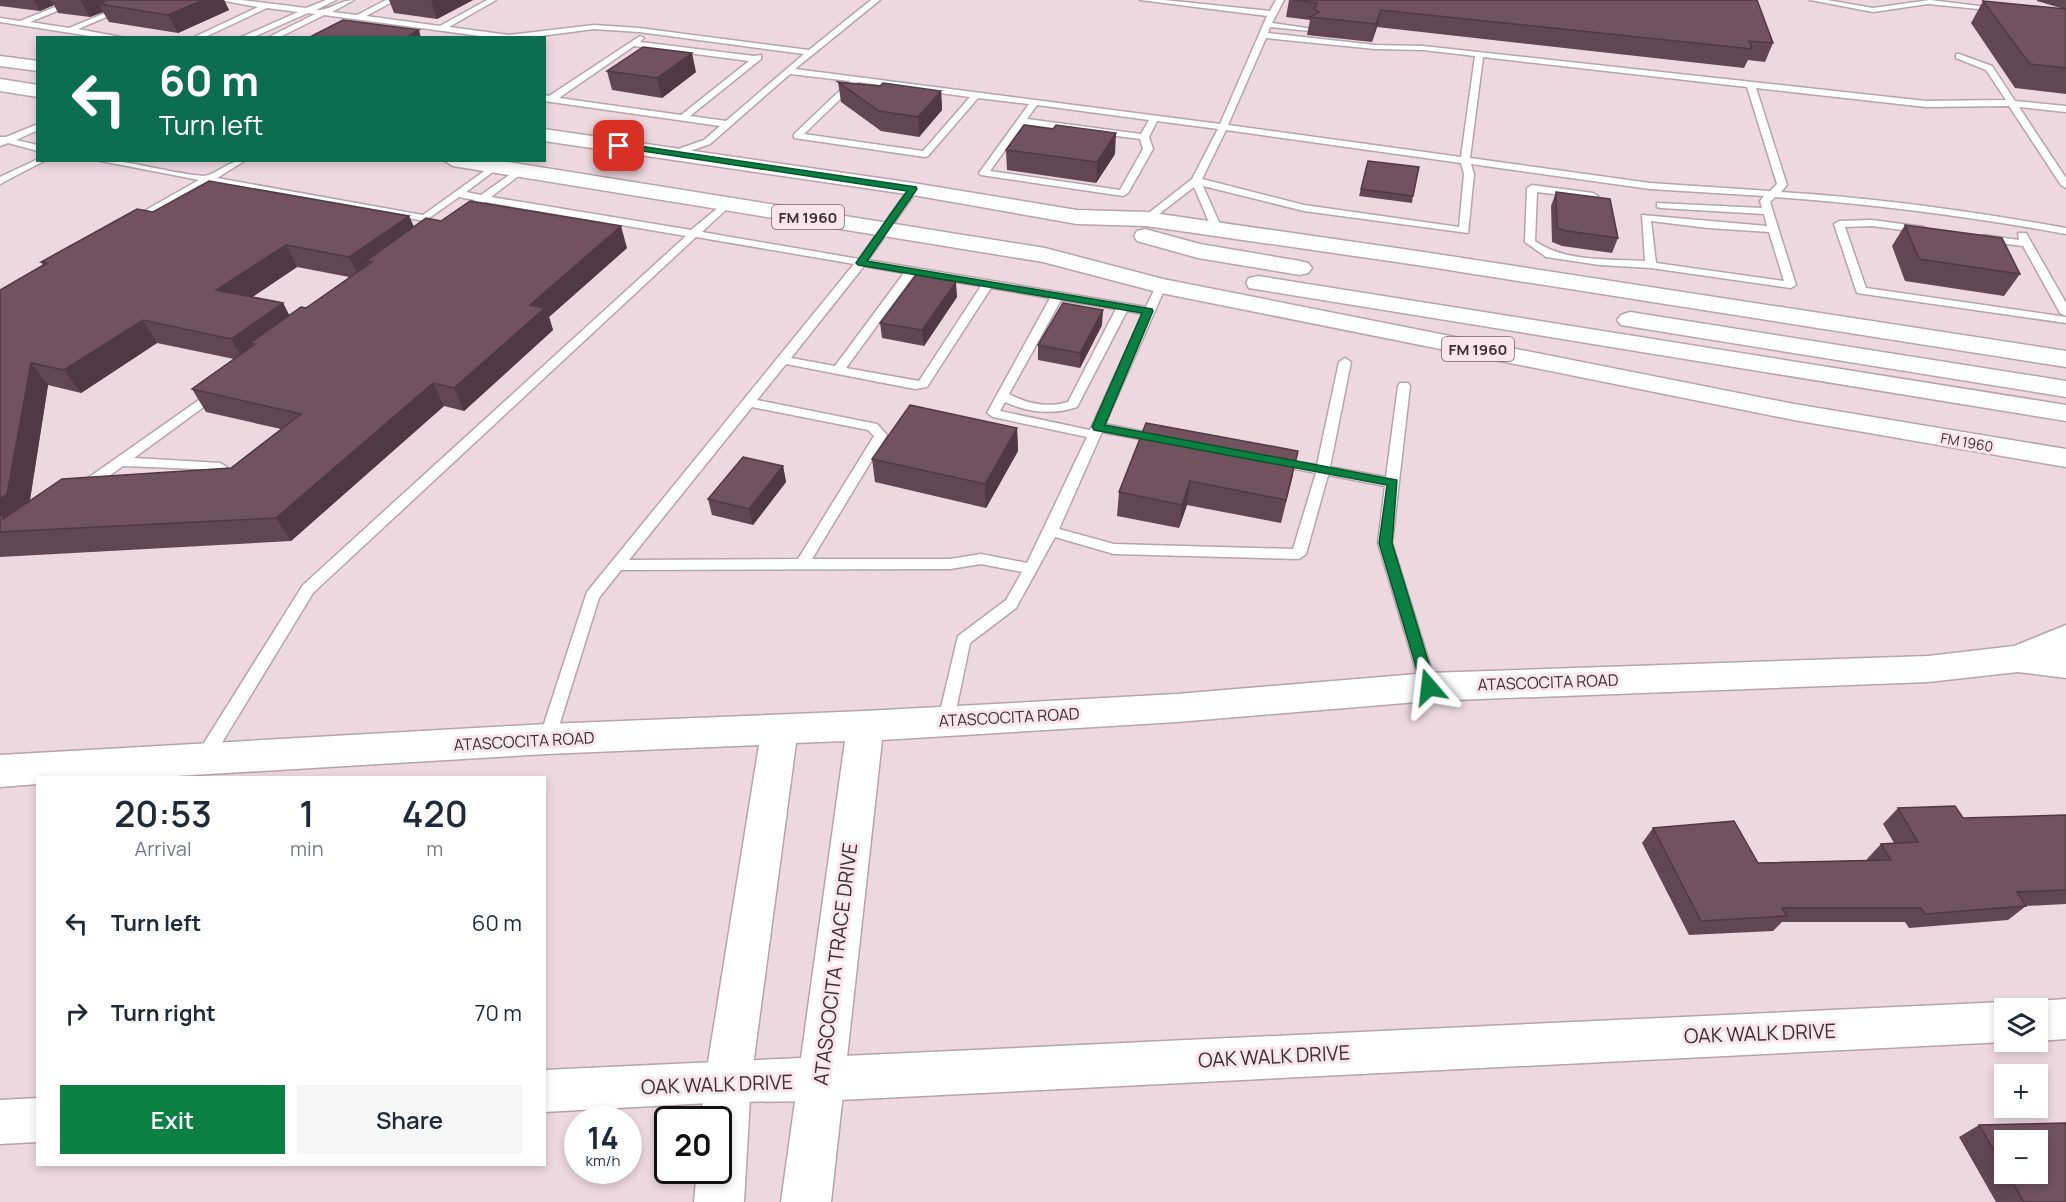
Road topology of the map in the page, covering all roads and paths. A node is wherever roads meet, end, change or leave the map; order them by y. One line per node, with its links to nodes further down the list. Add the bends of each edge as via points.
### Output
1 (80, 0): 20 (lane)
2 (142, 0): 25 (lane)
3 (224, 0): 13 (lane)
4 (332, 0): 15 (lane)
5 (350, 0): 16 (lane)
6 (392, 0): 18 (lane)
7 (492, 0): 23 (lane)
8 (876, 0): 39 (lane)
9 (1144, 0): 17 (lane)
10 (1280, 0): 17 (lane)
11 (1814, 0): 12 (lane, via 1873,10)
12 (1927, 1): 14 (lane)
13 (265, 6): 15 (lane); 30 (lane)
14 (2008, 10)
15 (302, 11): 16 (lane); 31 (lane)
16 (322, 13): 18 (lane); 32 (lane)
17 (1272, 14): 22 (lane)
18 (357, 18): 21 (lane); 23 (lane)
19 (0, 21): 20 (lane)
20 (20, 23): 25 (lane)
21 (342, 25)
22 (1268, 25): 24 (lane); 27 (lane)
23 (441, 28): 28 (lane)
24 (1310, 28)
25 (69, 30): 29 (lane)
26 (650, 32): 34 (lane, via 594,27); 36 (lane); 37 (lane)
27 (1264, 34): 38 (lane, via 1375,47); 59 (lane)
28 (477, 35): 33 (lane)
29 (109, 36)
30 (200, 36)
31 (247, 36)
32 (275, 36)
33 (492, 36)
34 (517, 36)
35 (1384, 38): 38 (lane)
36 (633, 43): 42 (lane); 51 (lane)
37 (770, 47): 39 (lane); 42 (lane)
38 (1423, 48): 40 (lane)
39 (811, 53): 45 (lane)
40 (1479, 54): 48 (lane); 66 (lane)
41 (1959, 56): 53 (lane, via 1989,68)
42 (755, 59): 55 (lane)
43 (0, 61): 44 (main road)
44 (36, 66)
45 (788, 71): 46 (lane); 58 (lane)
46 (857, 79): 50 (lane); 50 (lane, via 797,136 925,154)
47 (0, 85): 49 (main road)
48 (1751, 85): 53 (lane, via 1926,104); 79 (lane, via 1782,185)
49 (36, 91)
50 (976, 95): 52 (lane)
51 (548, 99): 55 (lane)
52 (1035, 102): 56 (lane); 57 (lane)
53 (2010, 103): 54 (lane); 76 (lane)
54 (2066, 109)
55 (682, 118): 58 (lane)
56 (1154, 118): 59 (lane); 62 (lane)
57 (1022, 120): 62 (lane); 62 (lane, via 984,173 1122,193 1148,149)
58 (727, 124): 65 (lane)
59 (1223, 127): 66 (lane); 75 (lane)
60 (36, 128): 63 (lane)
61 (546, 135): 65 (main road, via 673,154)
62 (1144, 137)
63 (2, 140): 64 (lane)
64 (36, 148)
65 (709, 151): 77 (main road)
66 (1465, 160): 75 (lane, via 1468,174 1464,231 1304,208); 79 (lane, via 1650,186)
67 (38, 162): 74 (lane)
68 (111, 162): 73 (lane)
69 (239, 162): 73 (lane)
70 (465, 162): 71 (main road, FM 1960 / FM 1960)
71 (494, 167): 72 (main road, FM 1960 / FM 1960); 78 (lane)
72 (518, 172): 81 (lane); 82 (main road, FM 1960 / FM 1960)
73 (209, 179): 78 (lane, via 425,218); 90 (lane)
74 (0, 181)
75 (1196, 181): 88 (lane); 92 (lane)
76 (2066, 184)
77 (913, 189): 87 (main road); 91 (lane)
78 (458, 194): 81 (lane)
79 (1775, 194): 84 (lane); 85 (lane, via 1765,201)
80 (1593, 196): 101 (lane, via 1532,188 1530,242 1546,254)
81 (483, 199): 86 (lane); 96 (lane)
82 (725, 205): 91 (main road, FM 1960 / FM 1960); 96 (lane)
83 (1661, 205): 85 (lane)
84 (1836, 211): 89 (lane, via 1955,211); 95 (lane, via 1872,224); 109 (lane, via 1861,291)
85 (1769, 212): 93 (lane)
86 (464, 213)
87 (1077, 217): 88 (main road); 116 (main road, via 1198,251)
88 (1146, 219): 92 (main road)
89 (2015, 222): 94 (lane); 98 (lane)
90 (120, 229)
91 (885, 229): 99 (main road, FM 1960 / FM 1960); 100 (lane)
92 (1217, 229): 110 (main road)
93 (1774, 229): 101 (lane, via 1646,217); 101 (lane, via 1791,285)
94 (2066, 231)
95 (1939, 232)
96 (694, 234): 100 (lane); 143 (lane, via 308,589)
97 (1972, 237): 98 (lane)
98 (2028, 244): 108 (lane)
99 (1046, 255): 104 (main road, FM 1960 / FM 1960); 119 (main road, via 1197,273)
100 (861, 263): 102 (lane); 111 (lane)
101 (1652, 265)
102 (910, 271): 103 (lane); 113 (lane)
103 (988, 284): 105 (lane); 113 (lane, via 923,384 915,386)
104 (1161, 286): 107 (lane); 122 (main road, FM 1960 / FM 1960, via 1794,412)
105 (1057, 296): 106 (lane); 117 (lane)
106 (1123, 307): 107 (lane); 117 (lane, via 1073,404 1048,410)
107 (1148, 311): 120 (lane)
108 (2066, 313)
109 (2066, 320)
110 (2066, 359)
111 (782, 360): 113 (lane); 118 (lane)
112 (1345, 362): 127 (lane)
113 (838, 371)
114 (225, 386): 125 (lane)
115 (1404, 386): 129 (lane)
116 (2066, 389)
117 (1001, 395): 120 (lane, via 993,410 995,415)
118 (748, 402): 132 (lane, via 872,427 881,435); 133 (lane)
119 (2066, 413)
120 (1096, 431): 121 (lane); 131 (lane)
121 (1177, 442)
122 (2001, 448): 124 (main road, FM 1960 / FM 1960); 128 (main road)
123 (1256, 457): 127 (lane)
124 (2066, 458)
125 (120, 462): 126 (lane); 130 (lane)
126 (220, 467)
127 (1323, 470): 129 (lane); 131 (lane, via 1299,554 1114,549)
128 (2066, 471)
129 (1393, 483): 138 (lane, via 1386,543)
130 (74, 495)
131 (1051, 531): 134 (lane)
132 (803, 563): 133 (lane); 134 (lane, via 950,564 981,559)
133 (617, 565): 142 (lane, via 592,596)
134 (1031, 569): 139 (lane, via 1011,604 963,640)
135 (2066, 638): 136 (main road, ATASCOCITA ROAD)
136 (2018, 659): 137 (main road, ATASCOCITA ROAD); 138 (main road, ATASCOCITA ROAD, via 1928,669)
137 (2066, 665)
138 (1429, 687): 139 (main road, ATASCOCITA ROAD, via 1177,708)
139 (946, 720): 140 (main road, ATASCOCITA ROAD)
140 (865, 726): 141 (main road, ATASCOCITA ROAD); 148 (main road, ATASCOCITA TRACE DRIVE)
141 (780, 729): 142 (main road, ATASCOCITA ROAD); 149 (main road)
142 (547, 739): 143 (main road, ATASCOCITA ROAD)
143 (203, 759): 144 (main road, ATASCOCITA ROAD)
144 (0, 771)
145 (2066, 1019): 146 (street)
146 (2048, 1020)
147 (1994, 1022): 148 (street, OAK WALK DRIVE)
148 (820, 1080): 149 (street, OAK WALK DRIVE); 154 (main road, ATASCOCITA TRACE DRIVE)
149 (728, 1081): 150 (street, OAK WALK DRIVE); 153 (main road)
150 (546, 1091)
151 (36, 1120): 152 (street)
152 (0, 1122)
153 (718, 1202)
154 (806, 1202)

